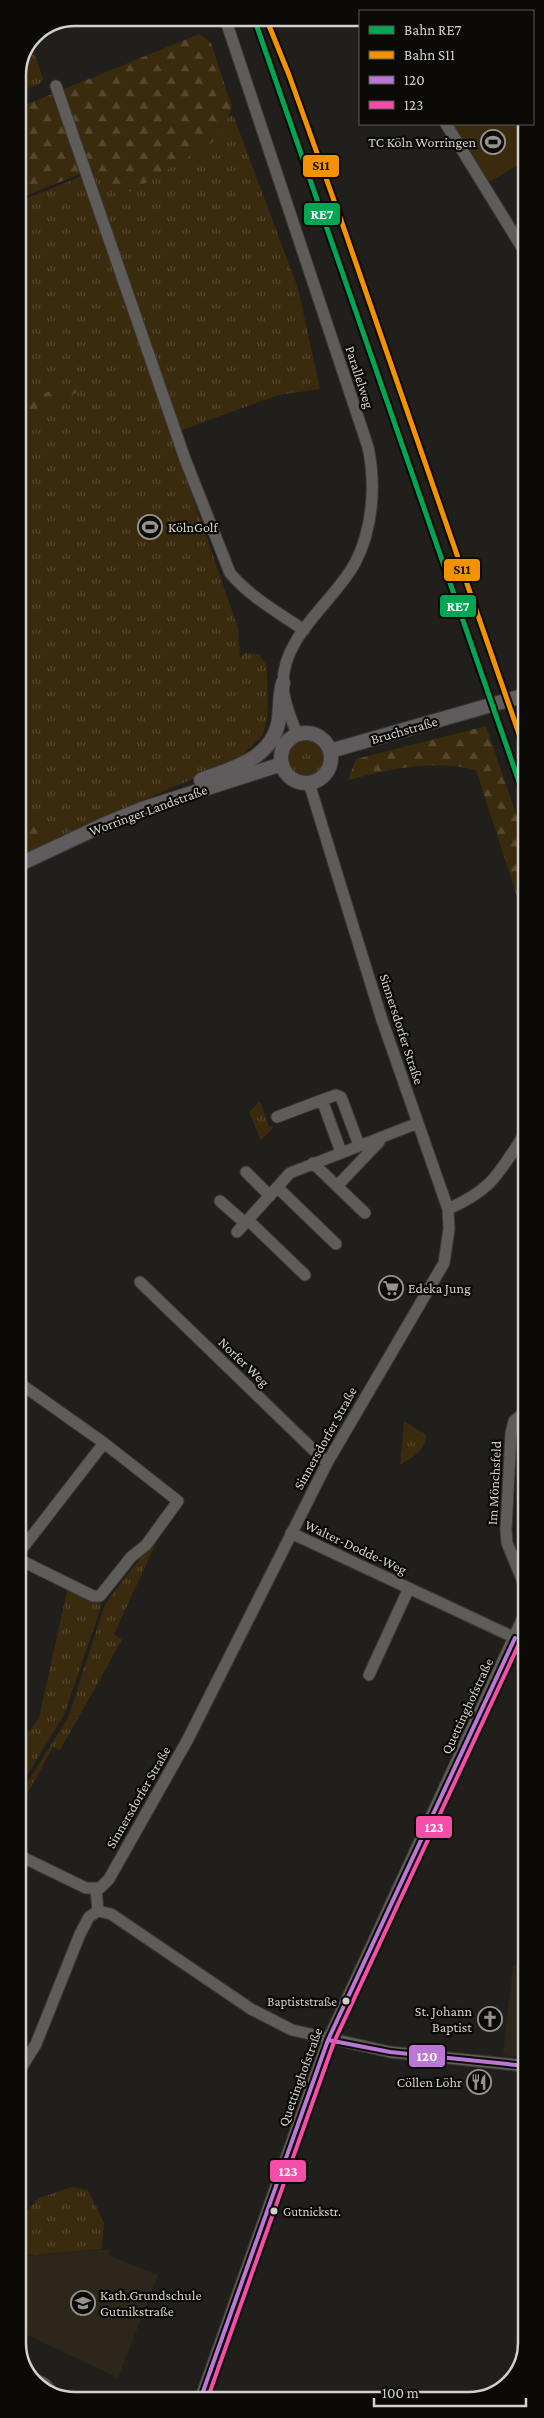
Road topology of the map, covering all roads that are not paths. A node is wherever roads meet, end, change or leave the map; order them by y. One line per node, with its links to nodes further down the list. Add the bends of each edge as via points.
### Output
1 (228, 26): 5 (street, Parallelweg, via 373,470 369,520 355,563)
2 (56, 86): 5 (street, via 195,488 230,573 253,595)
3 (447, 125): 4 (street)
4 (518, 241)
5 (304, 630): 6 (street, Parallelweg, via 285,664)
6 (283, 683): 10 (street, Parallelweg); 14 (main road, via 278,722 267,748 245,762 197,782)
7 (518, 697): 8 (main road)
8 (505, 701): 9 (main road); 11 (main road, Bruchstraße)
9 (518, 703)
10 (297, 734): 11 (main road, via 314,734 327,744); 12 (main road, via 284,746)
11 (330, 751): 13 (main road, via 329,768 318,780)
12 (282, 764): 13 (main road, via 292,779); 14 (main road, Worringer Landstraße)
13 (309, 783): 18 (street, Sinnersdorfer Straße, via 382,1020)
14 (178, 796): 15 (main road, Worringer Landstraße, via 103,824)
15 (26, 861)
16 (322, 1100): 17 (street); 21 (street, via 336,1095 341,1097); 22 (street)
17 (277, 1117)
18 (418, 1123): 19 (street); 28 (street, Sinnersdorfer Straße)
19 (380, 1138): 21 (street); 25 (street)
20 (518, 1144): 28 (street, via 492,1182 480,1193)
21 (359, 1145): 22 (street)
22 (341, 1152): 23 (street)
23 (313, 1164): 25 (street); 26 (street, via 290,1173)
24 (246, 1172): 26 (street)
25 (337, 1186): 29 (street)
26 (274, 1192): 30 (street); 31 (street)
27 (220, 1201): 30 (street)
28 (448, 1209): 37 (street, Sinnersdorfer Straße, via 444,1263)
29 (366, 1213)
30 (244, 1225): 32 (street)
31 (336, 1244)
32 (305, 1275)
33 (140, 1282): 37 (street, Norfer Weg)
34 (26, 1388): 36 (street)
35 (518, 1418): 41 (street, Im Mönchsfeld, via 511,1433 506,1530 507,1543)
36 (104, 1443): 39 (street); 40 (street, via 178,1500 146,1545 131,1557 100,1596 93,1596)
37 (327, 1463): 38 (street, Sinnersdorfer Straße)
38 (291, 1533): 42 (street, Walter-Dodde-Weg); 47 (street, Sinnersdorfer Straße, via 158,1794 109,1879)
39 (26, 1544)
40 (26, 1563)
41 (518, 1570)
42 (409, 1588): 43 (street, Walter-Dodde-Weg); 45 (street, Walter-Dodde-Weg)
43 (518, 1639)
44 (518, 1646): 49 (street, Quettinghofstraße)
45 (369, 1675)
46 (26, 1859): 47 (street, via 79,1885)
47 (96, 1889): 48 (street)
48 (98, 1911): 49 (street, via 111,1914 271,2020); 50 (street, via 89,1917 80,1934 36,2044)
49 (328, 2040): 51 (street, via 390,2052); 52 (street, Quettinghofstraße)
50 (26, 2060)
51 (518, 2065)
52 (203, 2392)

